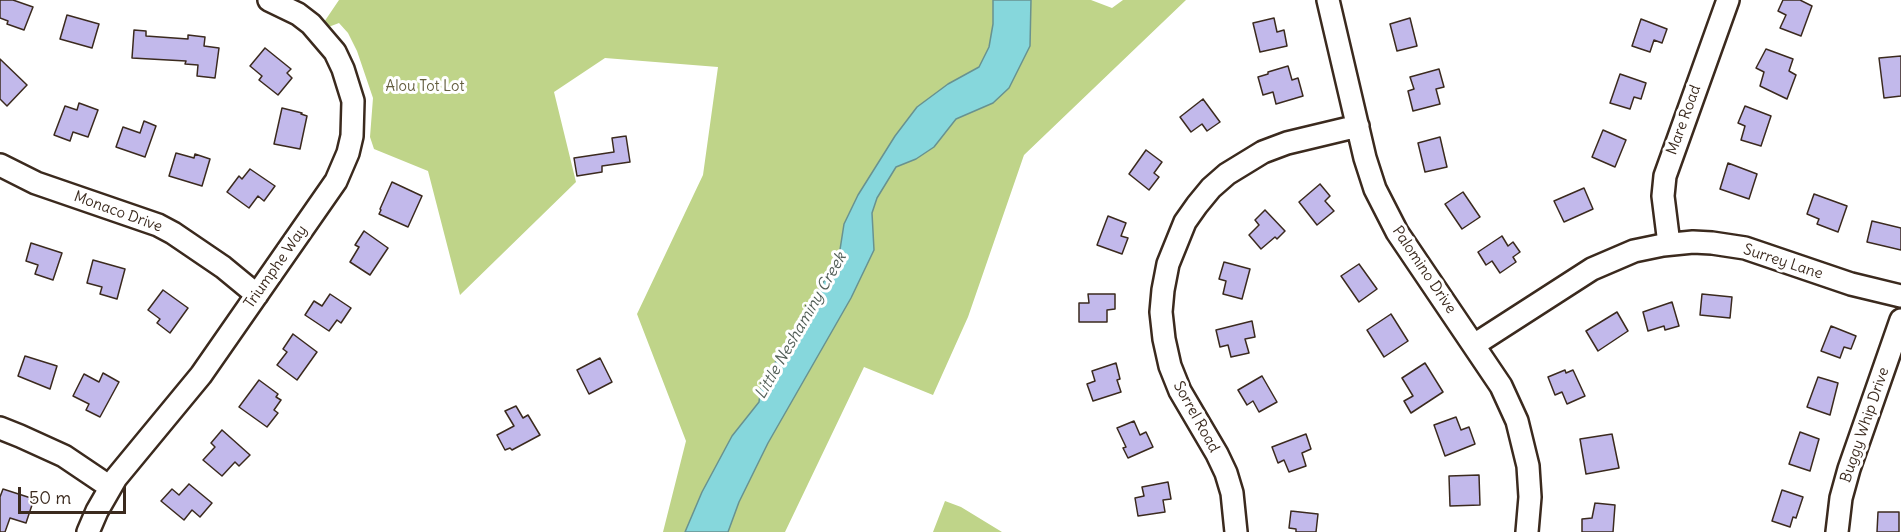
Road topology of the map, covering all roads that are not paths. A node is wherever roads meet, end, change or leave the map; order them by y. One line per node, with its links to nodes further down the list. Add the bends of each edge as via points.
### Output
1 (268, 0): 7 (street, Triumphe Way, via 311,24 335,52 349,86 354,118 348,153 339,175)
2 (1328, 0): 4 (street, Palomino Drive)
3 (1728, 0): 6 (street, Mare Road, via 1665,176 1663,196)
4 (1358, 126): 10 (street, Palomino Drive, via 1375,189 1388,218); 14 (street, Sorrel Road, via 1287,143 1263,152 1227,174 1185,222 1168,264 1161,312 1170,366 1180,392 1226,473)
5 (0, 165): 7 (street, Monaco Drive, via 36,183 174,233)
6 (1669, 244): 8 (street, Surrey Lane, via 1712,243 1746,248 1851,284); 10 (street, Surrey Lane, via 1634,251 1592,268)
7 (257, 295): 12 (street, Triumphe Way, via 201,375)
8 (1901, 296)
9 (1901, 320): 16 (street, Buggy Whip Drive, via 1849,469)
10 (1474, 345): 15 (street, Palomino Drive, via 1501,386 1522,436 1530,497)
11 (0, 428): 12 (street, via 64,456)
12 (110, 487): 13 (street, Triumphe Way)
13 (88, 532)
14 (1236, 532)
15 (1527, 532)
16 (1837, 532)

